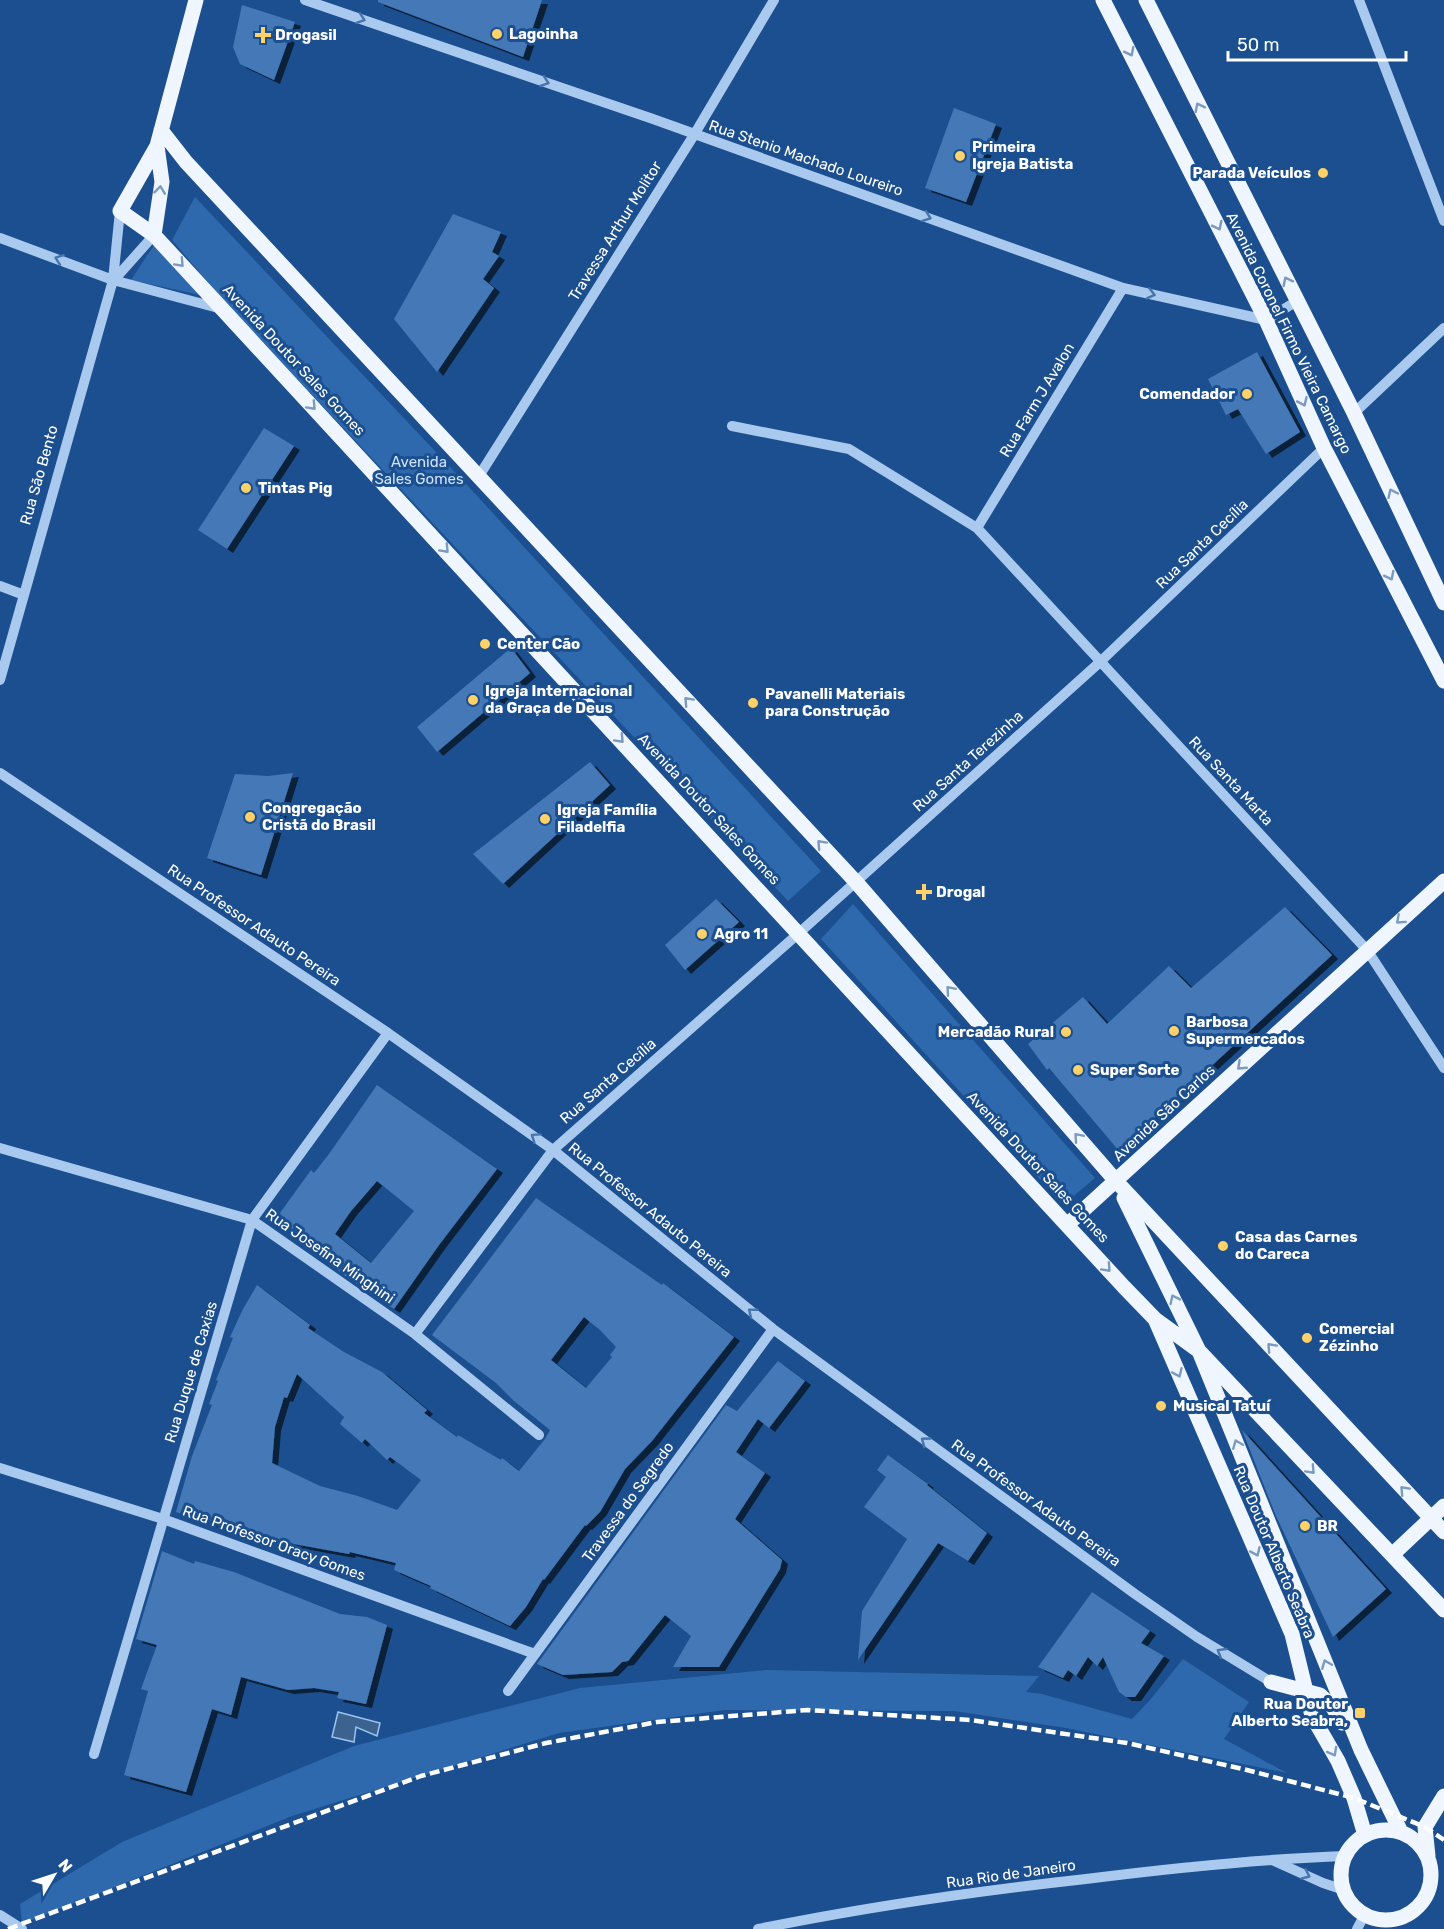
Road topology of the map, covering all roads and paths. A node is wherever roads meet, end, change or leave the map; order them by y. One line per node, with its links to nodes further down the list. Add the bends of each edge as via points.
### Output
1 (196, 0): 7 (main road, Rua São Bento)
2 (305, 0): 8 (street, Rua Stenio Machado Loureiro, one-way to 8)
3 (774, 0): 8 (street, Travessa Arthur Molitor)
4 (1103, 0): 18 (main road, Avenida Coronel Firmo Vieira Camargo, one-way to 18)
5 (1146, 0): 16 (main road, Avenida Coronel Firmo Vieira Camargo, one-way to 5)
6 (1359, 0): 11 (street)
7 (161, 130): 9 (main road, Rua São Bento); 23 (main road, Avenida Doutor Sales Gomes, via 186,162)
8 (694, 135): 15 (street, Rua Stenio Machado Loureiro, one-way to 15); 23 (street, Travessa Arthur Molitor)
9 (157, 146): 10 (main road, Rua São Bento); 12 (main road, Rua São Bento, one-way to 9, via 162,182)
10 (120, 211): 12 (main road, Avenida Doutor Sales Gomes); 14 (street, Rua São Bento)
11 (1444, 221)
12 (154, 235): 14 (street, Rua São Bento); 17 (main road, Avenida Doutor Sales Gomes, one-way to 17)
13 (0, 238): 14 (street, one-way to 13)
14 (113, 280): 17 (street); 26 (street, Rua São Bento)
15 (1123, 288): 18 (street, Rua Stenio Machado Loureiro, one-way to 18); 24 (street, Rua Farm J Avalon)
16 (1297, 301): 18 (street); 20 (main road, Avenida Coronel Firmo Vieira Camargo)
17 (223, 309): 34 (main road, Avenida Doutor Sales Gomes, one-way to 34)
18 (1266, 320): 22 (main road, Avenida Coronel Firmo Vieira Camargo, one-way to 22)
19 (1444, 328): 20 (street)
20 (1354, 413): 27 (main road, Avenida Coronel Firmo Vieira Camargo, one-way to 20)
21 (732, 426): 24 (street, Rua Santa Marta, via 849,449)
22 (1324, 448): 28 (street, Rua Santa Cecília); 30 (main road, Avenida Coronel Firmo Vieira Camargo, one-way to 30)
23 (479, 476): 33 (main road, Avenida Doutor Sales Gomes, one-way to 23)
24 (977, 528): 28 (street, Rua Santa Marta)
25 (0, 586): 26 (street)
26 (24, 595): 29 (street, Rua São Bento)
27 (1444, 603)
28 (1100, 662): 33 (street, Rua Santa Terezinha); 35 (street, Rua Santa Marta)
29 (0, 680)
30 (1444, 681)
31 (0, 774): 36 (street, Rua Professor Adauto Pereira)
32 (1444, 881): 35 (main road, Avenida São Carlos, one-way to 35)
33 (856, 882): 34 (street, Rua Santa Cecília); 40 (main road, Avenida Doutor Sales Gomes, one-way to 33)
34 (799, 933): 39 (street, Rua Santa Cecília); 42 (main road, Avenida Doutor Sales Gomes)
35 (1367, 950): 37 (street, Rua Santa Marta); 40 (main road, Avenida São Carlos, one-way to 40)
36 (388, 1033): 39 (street, Rua Professor Adauto Pereira, one-way to 36); 41 (street, Rua Duque de Caxias)
37 (1444, 1068)
38 (0, 1148): 41 (street, Rua Josefina Minghini)
39 (553, 1150): 44 (street, Rua Professor Adauto Pereira, one-way to 39); 45 (street, Rua Santa Cecília)
40 (1116, 1181): 42 (main road, Avenida São Carlos); 46 (main road, Avenida Doutor Sales Gomes, one-way to 40); 51 (main road, Avenida Doutor Sales Gomes, one-way to 40)
41 (252, 1220): 45 (street, Rua Josefina Minghini); 50 (street, Rua Duque de Caxias)
42 (1067, 1225): 43 (main road, Avenida Doutor Sales Gomes, one-way to 43)
43 (1155, 1319): 46 (main road, Avenida Doutor Sales Gomes); 58 (main road, Rua Doutor Alberto Seabra, one-way to 58, via 1292,1634)
44 (773, 1329): 55 (street, Travessa do Segredo); 56 (street, Rua Professor Adauto Pereira, one-way to 44, via 1135,1594)
45 (414, 1334): 47 (street, Rua Josefina Minghini)
46 (1199, 1351): 53 (main road, Avenida Doutor Sales Gomes, one-way to 53); 59 (main road, Rua Doutor Alberto Seabra, one-way to 46)
47 (539, 1435)
48 (0, 1468): 50 (street, Rua Professor Oracy Gomes)
49 (1444, 1506): 51 (main road)
50 (163, 1519): 55 (street, Rua Professor Oracy Gomes); 60 (street, Rua Duque de Caxias)
51 (1431, 1519): 52 (main road, Avenida Doutor Sales Gomes); 53 (main road)
52 (1444, 1532)
53 (1392, 1555): 54 (main road, Avenida Doutor Sales Gomes)
54 (1444, 1610)
55 (535, 1654): 57 (street, Travessa do Segredo)
56 (1271, 1682): 58 (main road)
57 (508, 1691)
58 (1306, 1691): 59 (main road, via 1320,1695 1332,1706); 63 (main road, Rua Doutor Alberto Seabra, one-way to 63, via 1312,1716 1338,1761)
59 (1361, 1750): 62 (main road, Rua Doutor Alberto Seabra)
60 (94, 1754)
61 (1444, 1796): 65 (main road, via 1425,1827)
62 (1401, 1832): 63 (main road, via 1382,1830); 65 (main road)
63 (1365, 1835): 64 (main road)
64 (1345, 1856): 66 (street, Rua Rio de Janeiro); 68 (main road, via 1341,1876)
65 (1428, 1856): 67 (main road)
66 (1269, 1859): 68 (street, one-way to 68); 74 (street, Rua Rio de Janeiro, via 1038,1884 838,1913)
67 (1431, 1877): 69 (main road); 72 (main road, via 1421,1904)
68 (1344, 1890): 70 (main road, via 1351,1903)
69 (1444, 1893)
70 (1365, 1914): 72 (main road, via 1375,1919); 75 (street)
71 (0, 1915): 73 (street)
72 (1395, 1919): 76 (main road)
73 (22, 1929)
74 (758, 1929)
75 (1357, 1929)
76 (1412, 1929)

